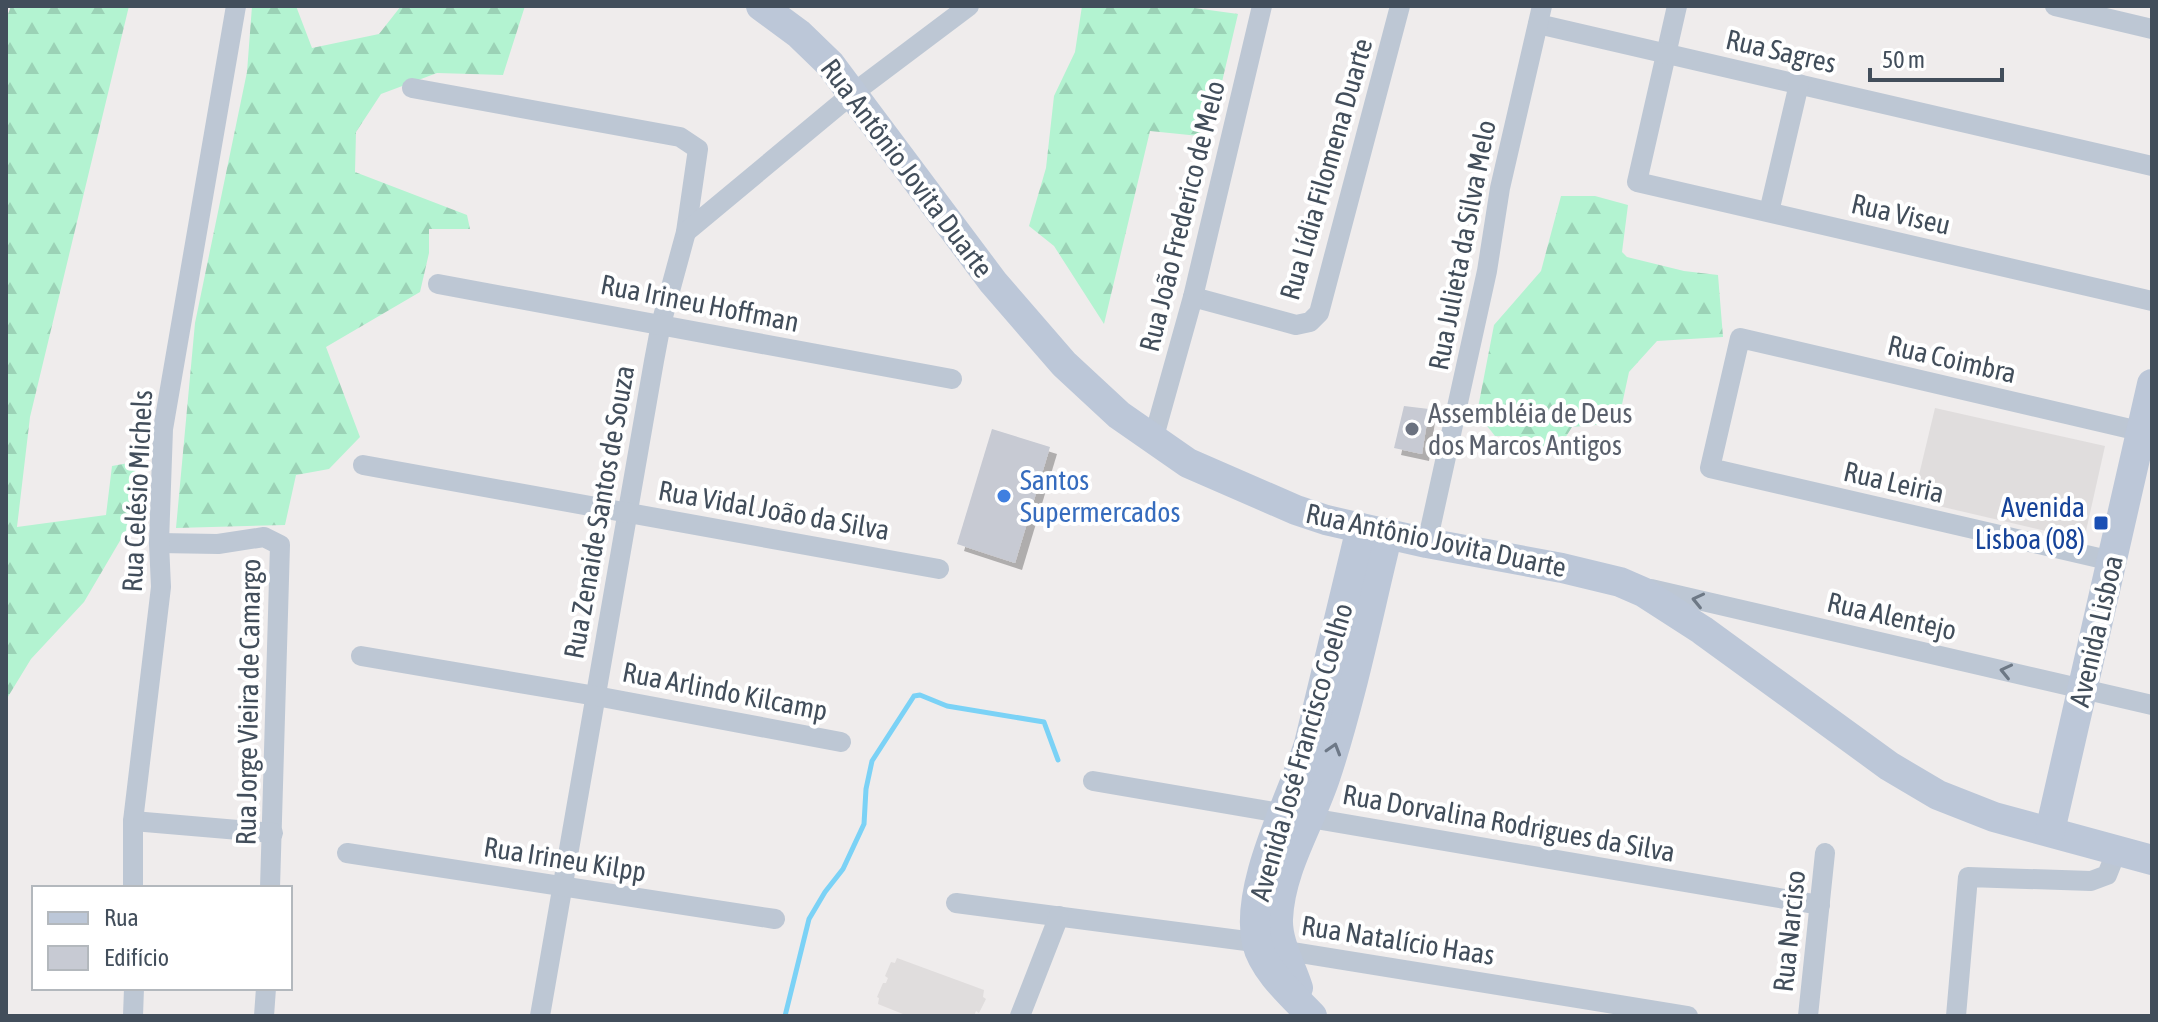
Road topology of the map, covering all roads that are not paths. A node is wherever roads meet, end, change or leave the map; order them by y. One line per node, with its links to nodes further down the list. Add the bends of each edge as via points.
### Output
1 (236, 6): 29 (street, Rua Celésio Michels, via 165,415)
2 (969, 6): 13 (street)
3 (1262, 6): 18 (street, Rua João Frederico de Melo)
4 (1400, 6): 18 (street, Rua Lídia Filomena Duarte, via 1319,313 1296,325)
5 (1677, 6): 10 (street)
6 (2055, 6): 9 (street)
7 (769, 9): 13 (main road, Rua Antônio Jovita Duarte, via 814,47)
8 (1537, 11): 10 (street, Rua Sagres); 30 (street, Rua Julieta da Silva Melo)
9 (2152, 29)
10 (1666, 54): 11 (street, Rua Sagres); 15 (street, Rua Viseu, via 1637,182)
11 (1799, 84): 14 (street, Rua Sagres); 15 (street)
12 (412, 88): 16 (street, Rua Zenaide Santos de Souza, via 690,141 698,149)
13 (852, 94): 16 (street); 24 (main road, Rua Antônio Jovita Duarte, via 993,282 1064,364)
14 (2152, 166)
15 (1769, 212): 19 (street, Rua Viseu)
16 (686, 232): 20 (street, Rua Zenaide Santos de Souza)
17 (438, 284): 20 (street, Rua Irineu Hoffman)
18 (1193, 297): 24 (street, Rua João Frederico de Melo)
19 (2152, 301)
20 (661, 324): 21 (street, Rua Irineu Hoffman); 27 (street, Rua Zenaide Santos de Souza)
21 (952, 379)
22 (2152, 384): 23 (main road, Avenida Lisboa)
23 (2147, 433): 26 (street, Rua Coimbra, via 1740,338); 31 (main road, Avenida Lisboa)
24 (1153, 440): 28 (main road, Rua Antônio Jovita Duarte, via 1188,463 1296,510)
25 (363, 465): 27 (street, Rua Vidal João da Silva)
26 (1710, 468): 31 (street, Rua Leiria)
27 (628, 512): 32 (street, Rua Vidal João da Silva); 38 (street, Rua Zenaide Santos de Souza)
28 (1375, 531): 30 (main road, Rua Antônio Jovita Duarte); 42 (main road, Avenida José Francisco Coelho, via 1309,744)
29 (159, 543): 43 (street, Rua Celésio Michels, via 161,587); 45 (street, Rua Jorge Vieira de Camargo, via 218,544 264,537 280,545)
30 (1427, 543): 33 (main road, Rua Antônio Jovita Duarte)
31 (2112, 561): 37 (main road, Avenida Lisboa)
32 (939, 569)
33 (1620, 582): 34 (street, Rua Alentejo, one-way to 33); 35 (main road, Rua Antônio Jovita Duarte)
34 (1741, 610): 35 (street, via 1726,628); 37 (street, Rua Alentejo, one-way to 34)
35 (1730, 649): 44 (main road, Rua Antônio Jovita Duarte, via 1912,781 1978,812)
36 (361, 656): 38 (street, Rua Arlindo Kilcamp)
37 (2082, 689): 39 (street, Rua Alentejo); 44 (main road, Avenida Lisboa)
38 (596, 696): 40 (street, Rua Arlindo Kilcamp); 52 (street, Rua Zenaide Santos de Souza)
39 (2152, 705)
40 (841, 742)
41 (1093, 781): 42 (street, Rua Dorvalina Rodrigues da Silva)
42 (1296, 815): 54 (street, Rua Dorvalina Rodrigues da Silva); 57 (main road, Avenida José Francisco Coelho, via 1274,830 1259,894)
43 (133, 821): 45 (street); 50 (street, Rua Celésio Michels)
44 (2050, 831): 46 (main road, Rua Antônio Jovita Duarte)
45 (273, 833): 51 (street, Rua Jorge Vieira de Camargo)
46 (2117, 850): 49 (main road, Rua Antônio Jovita Duarte); 67 (street, via 2107,875 2091,881 1968,877)
47 (347, 853): 52 (street, Rua Irineu Kilpp)
48 (1825, 853): 54 (street, Rua Narciso)
49 (2152, 860)
50 (133, 886)
51 (270, 886)
52 (562, 887): 56 (street, Rua Irineu Kilpp); 63 (street, Rua Zenaide Santos de Souza)
53 (956, 903): 55 (street, Rua Natalício Haas)
54 (1820, 905): 66 (street, Rua Narciso)
55 (1059, 916): 57 (street, Rua Natalício Haas); 64 (street)
56 (775, 919)
57 (1271, 947): 60 (main road, Avenida José Francisco Coelho, via 1276,978); 65 (street, Rua Natalício Haas)
58 (134, 990): 61 (street)
59 (266, 990): 62 (street)
60 (1309, 1012)
61 (133, 1016)
62 (264, 1016)
63 (540, 1016)
64 (1020, 1016)
65 (1688, 1016)
66 (1808, 1016)
67 (1956, 1016)

